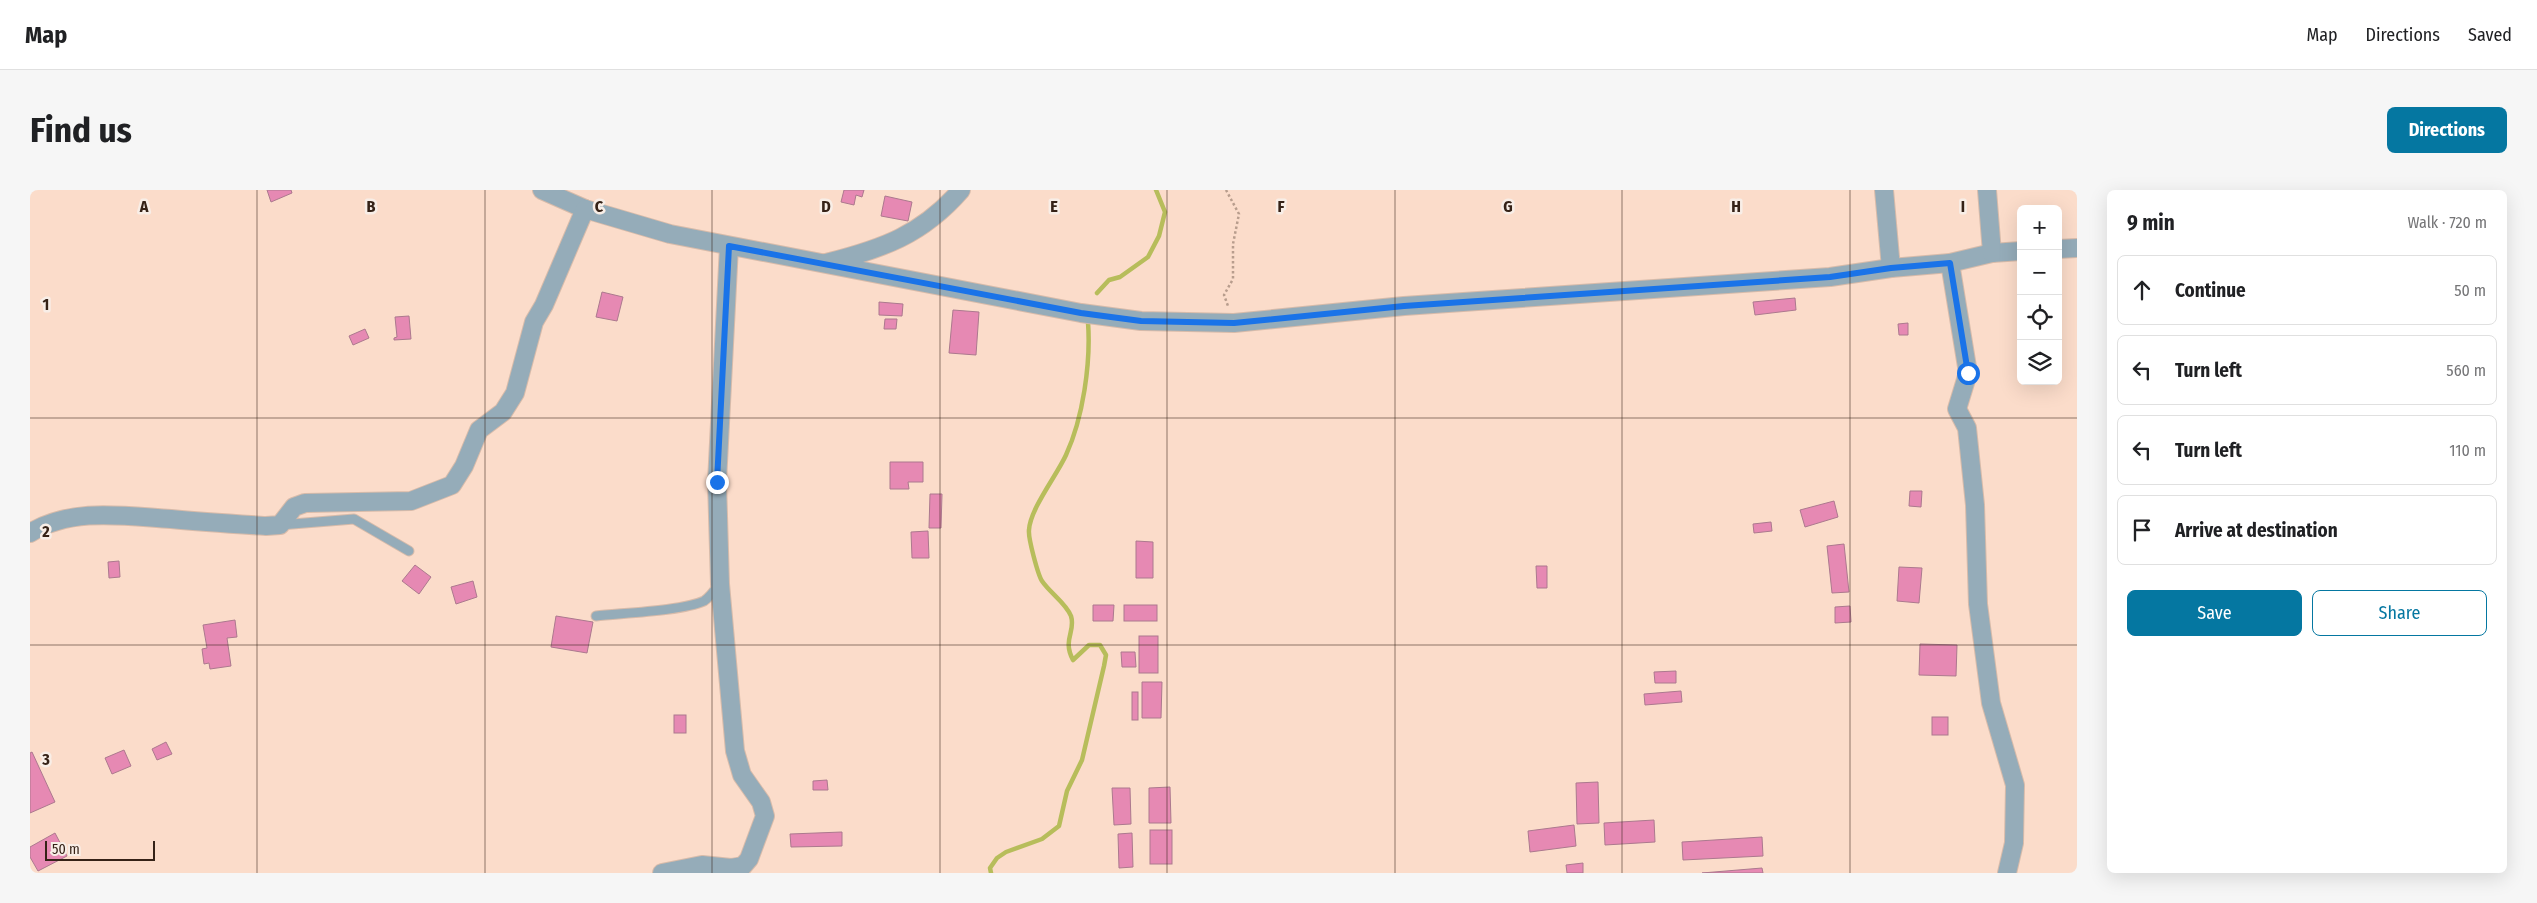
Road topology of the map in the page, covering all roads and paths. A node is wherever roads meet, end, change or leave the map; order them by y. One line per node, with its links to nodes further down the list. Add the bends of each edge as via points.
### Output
1 (542, 190): 6 (street)
2 (960, 190): 13 (street, via 945,208 914,231 869,252)
3 (1226, 190): 15 (path, via 1239,214 1233,244 1233,279 1224,295)
4 (1884, 190): 14 (street)
5 (1987, 190): 11 (street)
6 (585, 209): 7 (street, via 670,234); 16 (street, via 534,322 515,393 502,412 479,430 452,485 411,501 305,503 294,507)
7 (729, 246): 13 (street); 19 (street, via 718,447)
8 (2077, 248): 9 (street)
9 (2062, 249)
10 (2017, 251): 11 (street)
11 (1992, 253): 12 (street)
12 (1950, 263): 14 (street); 21 (street, via 1968,373 1957,409 1967,428 1975,505 1978,604 1991,703 2015,785)
13 (818, 264): 15 (street, via 1081,313 1141,321)
14 (1891, 268): 15 (street, via 1830,277 1404,306)
15 (1234, 323)
16 (280, 525): 17 (street, via 85,515 49,522); 18 (lane, via 354,519)
17 (30, 532)
18 (409, 551)
19 (720, 584): 20 (lane, via 702,601 672,608); 22 (street, via 735,752 742,775 766,811 766,816 749,859 743,866 702,865)
20 (596, 616)
21 (2010, 870)
22 (662, 873)

